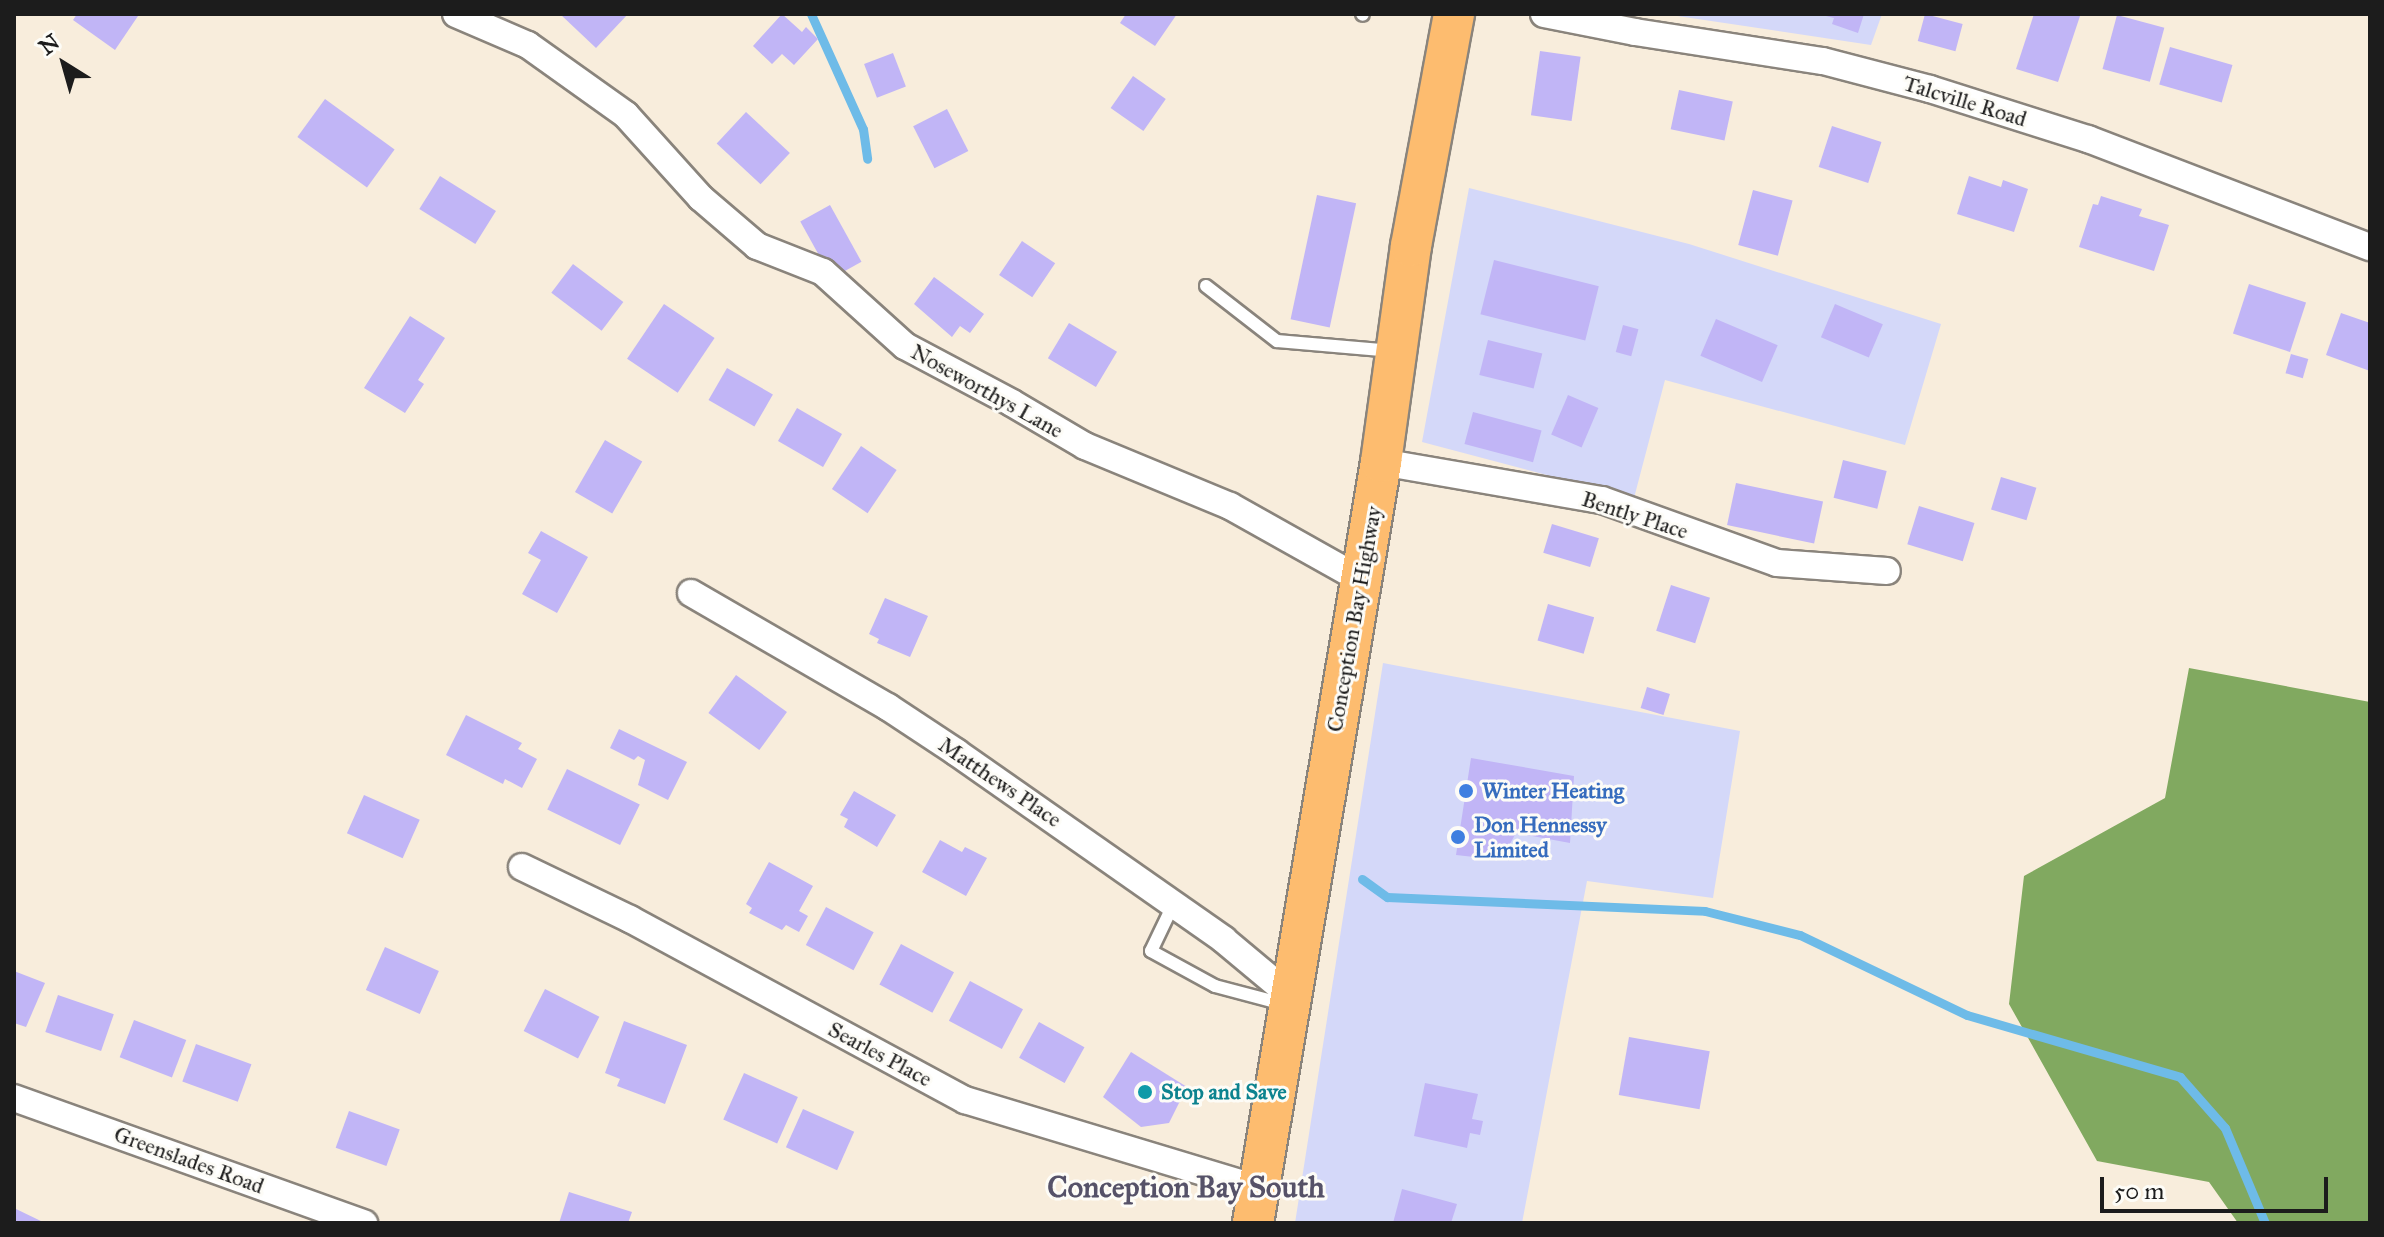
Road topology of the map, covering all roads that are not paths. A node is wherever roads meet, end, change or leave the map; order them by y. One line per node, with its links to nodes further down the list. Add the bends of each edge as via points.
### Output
1 (456, 14): 9 (street, Noseworthys Lane, via 528,45 626,115 701,198 757,246 823,272 905,346 1085,446 1230,506)
2 (1454, 14): 6 (main road, Conception Bay Highway)
3 (1544, 14): 4 (street, Talcville Road, via 1823,61 1930,89 2088,139)
4 (2370, 247)
5 (1206, 286): 6 (lane, via 1277,341)
6 (1396, 351): 7 (main road, Conception Bay Highway)
7 (1381, 462): 8 (street, Bently Place, via 1602,500 1777,563); 9 (main road, Conception Bay Highway)
8 (1887, 571)
9 (1360, 579): 13 (main road, Conception Bay Highway)
10 (691, 593): 12 (street, Matthews Place, via 888,707)
11 (522, 867): 15 (street, Searles Place, via 630,919 965,1100)
12 (1174, 903): 13 (street, Matthews Place); 13 (lane, via 1151,951 1215,986)
13 (1290, 1001): 15 (main road, Conception Bay Highway)
14 (14, 1098): 16 (street, Greenslades Road)
15 (1256, 1206)
16 (364, 1223)

